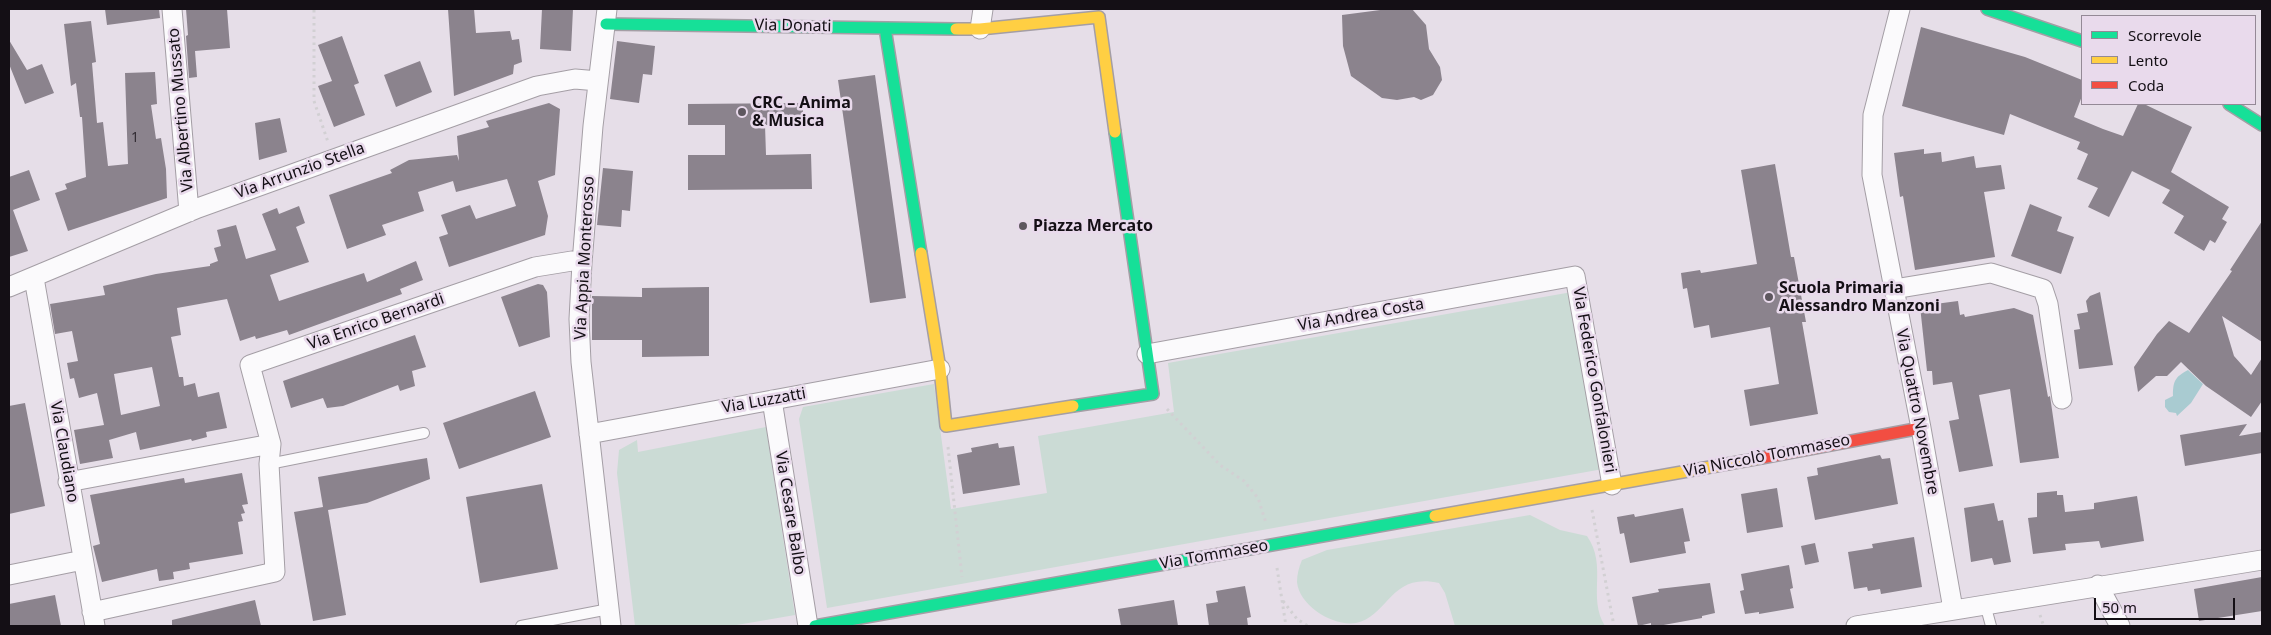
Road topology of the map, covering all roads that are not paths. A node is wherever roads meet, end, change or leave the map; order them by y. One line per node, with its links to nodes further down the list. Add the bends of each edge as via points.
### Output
1 (172, 9): 13 (street, Via Albertino Mussato)
2 (983, 9): 8 (street)
3 (1900, 9): 18 (street, Via Quattro Novembre, via 1873,115 1872,175)
4 (1987, 9): 9 (street)
5 (1100, 13): 8 (street); 19 (street)
6 (607, 16): 7 (street, Via Donati); 10 (street, Via Appia Monterosso)
7 (885, 28): 8 (street, Via Donati); 20 (street)
8 (980, 29)
9 (2081, 41)
10 (598, 81): 13 (street, Via Arrunzio Stella, via 575,79 537,86); 14 (street, Via Appia Monterosso)
11 (2231, 105): 12 (street)
12 (2262, 125)
13 (194, 210): 16 (street, Via Arrunzio Stella)
14 (582, 262): 25 (street, Via Appia Monterosso, via 579,319); 26 (street, Via Enrico Bernardi, via 535,267 250,365)
15 (1575, 276): 19 (street, Via Andrea Costa); 29 (street, Via Federico Gonfalonieri)
16 (34, 278): 17 (street, Via Arrunzio Stella); 28 (street, Via Claudiano)
17 (9, 287)
18 (1894, 290): 21 (street, via 1991,273 2043,289); 23 (street, Via Quattro Novembre)
19 (1147, 354): 20 (street, via 1153,394 946,426)
20 (940, 369): 22 (street, Via Luzzatti)
21 (2062, 399)
22 (772, 400): 25 (street, Via Luzzatti); 39 (street, Via Cesare Balbo)
23 (1922, 428): 29 (street, Via Niccolò Tommaseo); 35 (street, Via Quattro Novembre)
24 (424, 433): 27 (lane)
25 (589, 434): 36 (street, Via Appia Monterosso)
26 (271, 444): 27 (street, Via Enrico Bernardi); 28 (street)
27 (269, 464): 37 (street, Via Enrico Bernardi, via 275,572)
28 (68, 482): 30 (street, Via Claudiano)
29 (1612, 485): 40 (street, Via Tommaseo)
30 (84, 560): 32 (street); 37 (street, Via Claudiano)
31 (2262, 560): 33 (street)
32 (9, 575)
33 (2098, 585): 34 (street); 43 (street)
34 (1985, 604): 35 (street); 42 (lane)
35 (1953, 609): 41 (street)
36 (605, 614): 38 (lane)
37 (94, 619)
38 (521, 626)
39 (808, 626)
40 (815, 626)
41 (1856, 626)
42 (1991, 626)
43 (2120, 626)

